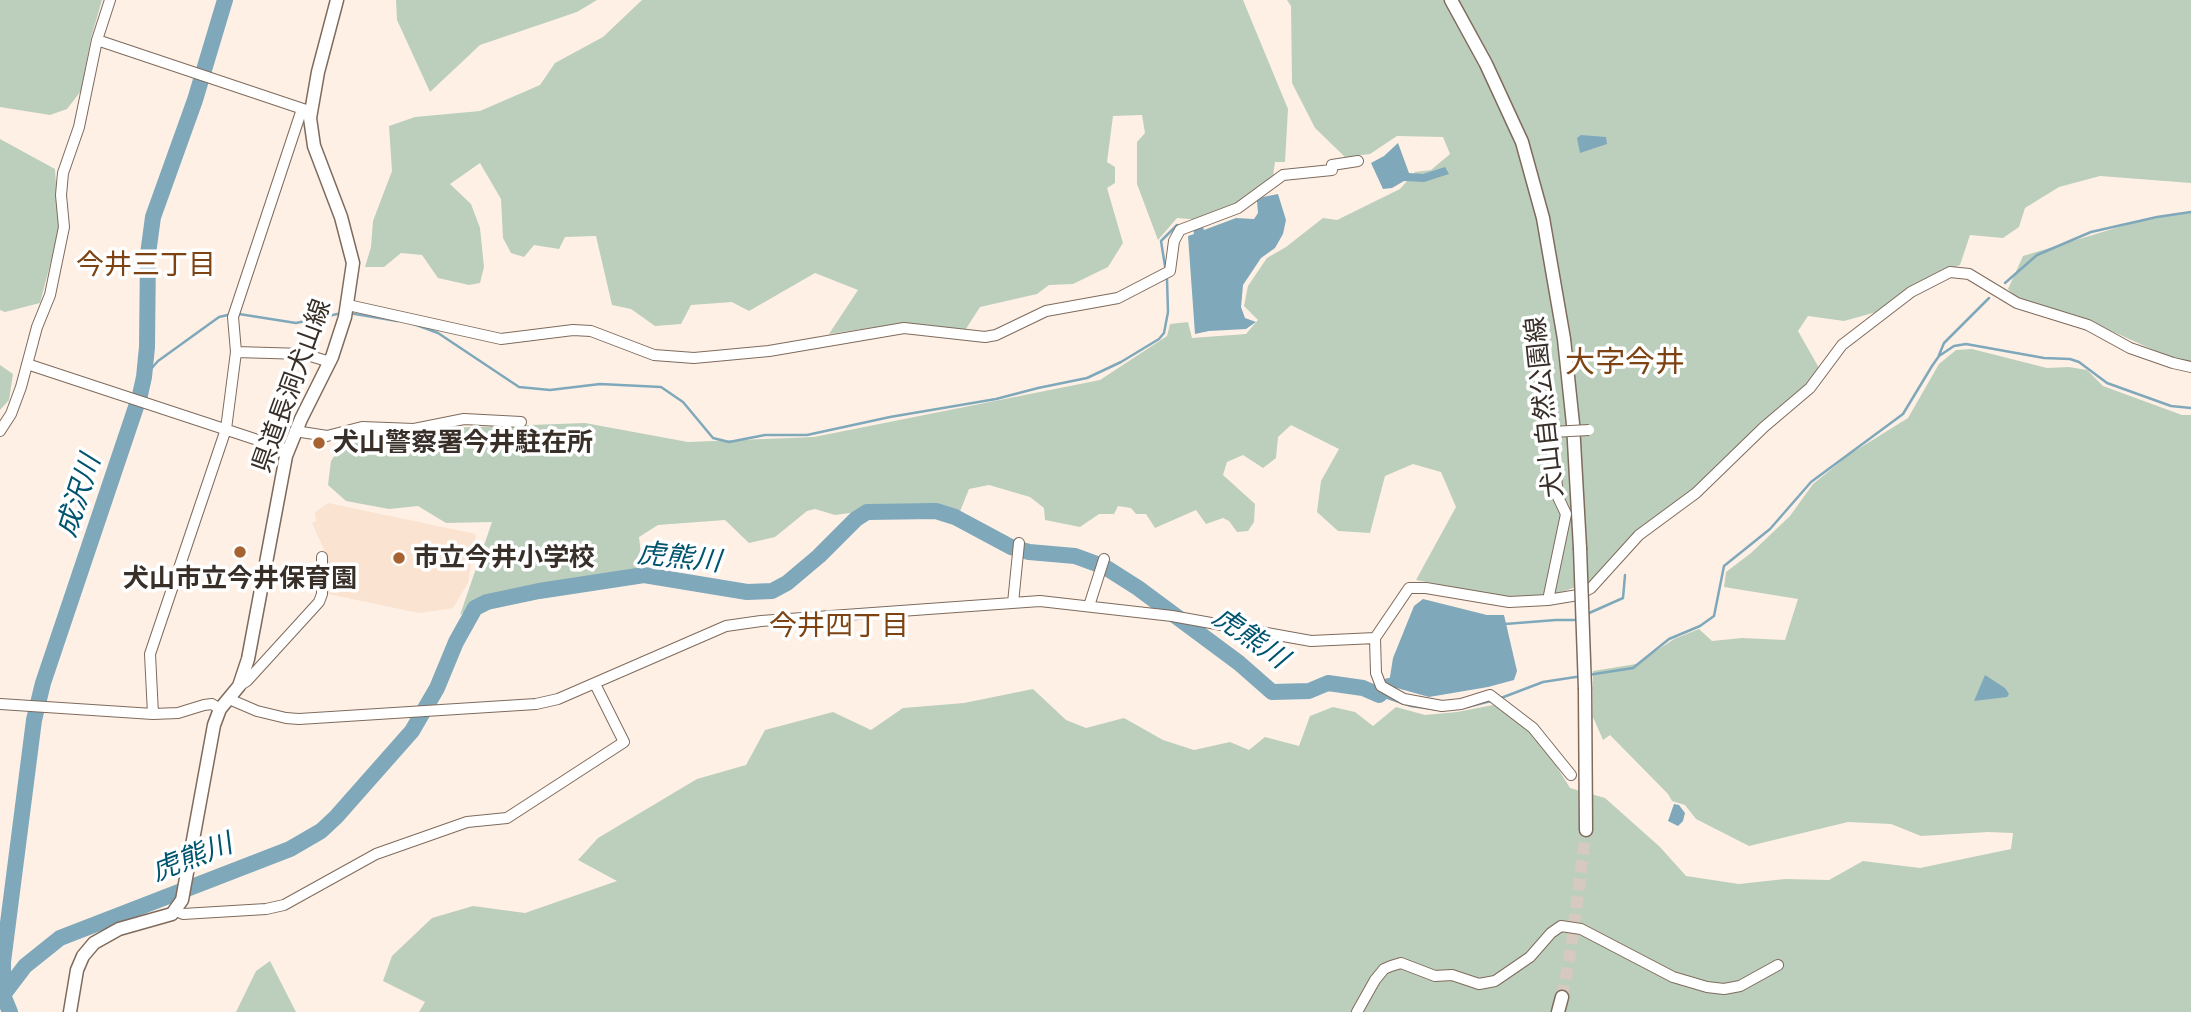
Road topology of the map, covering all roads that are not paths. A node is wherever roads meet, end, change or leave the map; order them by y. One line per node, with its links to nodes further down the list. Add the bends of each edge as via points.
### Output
1 (110, 0): 4 (street)
2 (337, 0): 5 (main road, 県道長洞犬山線)
3 (1451, 0): 31 (main road, 犬山自然公園線, bridge, via 1522,142 1543,218 1573,424 1586,689)
4 (97, 40): 5 (street); 10 (street, via 82,114 63,173 64,227 50,295)
5 (306, 110): 7 (main road, 県道長洞犬山線, via 354,263); 8 (street, via 234,312)
6 (1358, 161): 7 (street, via 1332,165 1332,170 1283,175 1238,208 1180,230 1170,271 1118,298 1046,311 985,337 904,328 769,351 694,358 654,355 591,331 501,339)
7 (346, 311): 9 (main road, 県道長洞犬山線)
8 (236, 352): 9 (street, via 304,354); 13 (street)
9 (330, 362): 16 (main road, 県道長洞犬山線)
10 (27, 364): 13 (street); 15 (street, via 11,414)
11 (2191, 367): 21 (street, via 2130,348 2088,325 2017,303 1977,277 1950,272 1911,292 1842,345 1810,388 1696,493 1639,535 1591,588)
12 (521, 422): 16 (street, via 464,419 414,429 362,426 327,436)
13 (226, 429): 17 (street); 29 (street, via 150,654)
14 (1589, 430): 21 (street, bridge, via 1547,433 1558,497 1566,514)
15 (0, 431)
16 (295, 431): 17 (main road, 県道長洞犬山線)
17 (288, 450): 26 (main road, 県道長洞犬山線, via 251,646)
18 (1019, 543): 22 (street)
19 (322, 557): 26 (street, via 319,602)
20 (1104, 559): 23 (street)
21 (1548, 600): 24 (street, via 1509,601 1415,586 1404,592)
22 (1013, 603): 23 (street); 25 (street, via 726,626)
23 (1089, 606): 24 (street, via 1311,640)
24 (1375, 638): 30 (street, via 1376,673 1384,689 1442,706 1492,697 1533,728)
25 (595, 684): 28 (street, via 536,704 416,711 286,718); 32 (street, via 624,742 507,818 467,822 376,854 284,905)
26 (239, 685): 28 (main road, 県道長洞犬山線)
27 (0, 704): 29 (street)
28 (225, 704): 29 (street); 32 (main road, 県道長洞犬山線, via 214,725 185,889)
29 (153, 714)
30 (1571, 775)
31 (1586, 830)
32 (176, 911): 35 (main road, via 119,929 94,943 77,970)
33 (1778, 965): 36 (street, via 1740,986 1707,987 1673,977 1581,929 1561,926 1530,957 1495,981 1479,984 1452,975 1435,976 1401,963 1391,965 1375,980)
34 (1562, 997): 37 (main road)
35 (70, 1012)
36 (1357, 1012)
37 (1558, 1012)

